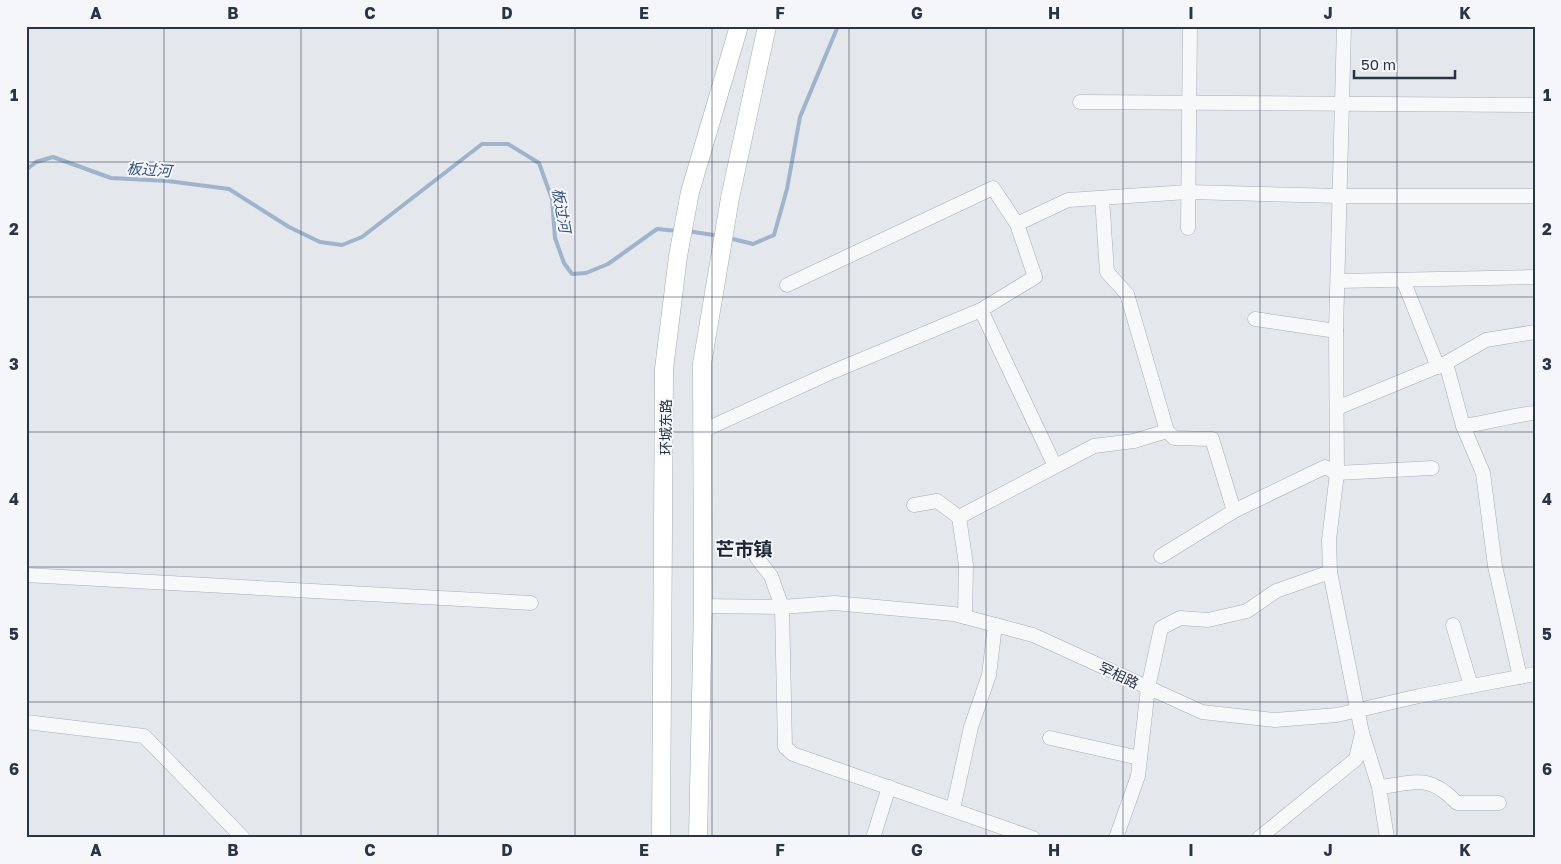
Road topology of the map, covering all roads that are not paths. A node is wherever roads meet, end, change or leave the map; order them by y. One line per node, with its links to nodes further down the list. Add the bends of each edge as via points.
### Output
1 (739, 26): 59 (main road, 环城东路, via 690,192 678,256 664,369)
2 (767, 26): 27 (main road, via 718,263 702,364)
3 (1190, 26): 6 (street)
4 (1344, 26): 7 (street)
5 (1080, 102): 6 (street)
6 (1189, 104): 7 (street); 9 (street)
7 (1342, 105): 8 (street); 10 (street)
8 (1535, 105)
9 (1188, 192): 10 (street); 12 (street); 14 (street)
10 (1340, 196): 11 (street); 17 (street)
11 (1535, 196)
12 (1102, 198): 13 (street, via 1068,200); 28 (street, via 1107,272 1127,294)
13 (1017, 224): 18 (street, via 993,188); 19 (street, via 1035,276)
14 (1188, 228)
15 (1535, 278): 16 (street)
16 (1403, 280): 17 (street); 23 (street)
17 (1338, 281): 21 (street)
18 (787, 285)
19 (981, 310): 27 (street); 29 (street)
20 (1255, 319): 21 (street)
21 (1336, 331): 24 (street)
22 (1535, 332): 23 (street, via 1486,340)
23 (1442, 365): 24 (street); 26 (street)
24 (1337, 408): 31 (street)
25 (1535, 413): 26 (street)
26 (1464, 426): 46 (street, via 1483,473 1495,566)
27 (702, 431): 40 (main road)
28 (1166, 431): 29 (street, via 1134,441 1094,446); 33 (street, via 1174,438 1212,439)
29 (1055, 466): 34 (street)
30 (1432, 468): 31 (street)
31 (1337, 473): 33 (street, via 1325,467); 37 (street, via 1329,540)
32 (914, 505): 34 (street, via 938,501)
33 (1234, 511): 35 (street)
34 (959, 517): 42 (street, via 966,565)
35 (1161, 556)
36 (757, 558): 41 (street, via 771,576)
37 (1330, 572): 48 (street, via 1276,591 1247,611 1208,620 1180,618 1161,628); 49 (street)
38 (26, 575): 39 (street)
39 (531, 603)
40 (703, 606): 41 (street, 罕相路); 60 (main road)
41 (782, 607): 42 (street, 罕相路, via 834,603); 54 (street, via 785,747 793,754)
42 (965, 617): 43 (street, 罕相路)
43 (995, 625): 48 (street, 罕相路, via 1033,635); 57 (street, via 989,675 971,727)
44 (1453, 625): 47 (street)
45 (1535, 674): 46 (street, 罕相路)
46 (1520, 677): 47 (street, 罕相路)
47 (1471, 686): 49 (street, 罕相路)
48 (1148, 688): 49 (street, 罕相路, via 1202,712 1275,720); 53 (street)
49 (1358, 710): 51 (street)
50 (26, 722): 58 (street, via 144,736)
51 (1362, 733): 55 (street); 64 (street, via 1356,760)
52 (1050, 738): 53 (street)
53 (1140, 758): 63 (street, via 1138,776)
54 (889, 787): 57 (street); 61 (street)
55 (1379, 787): 56 (street, via 1429,781 1457,803); 65 (street)
56 (1499, 803)
57 (953, 809): 62 (street)
58 (243, 838)
59 (661, 838)
60 (698, 838)
61 (873, 838)
62 (1033, 838)
63 (1116, 838)
64 (1259, 838)
65 (1387, 838)

